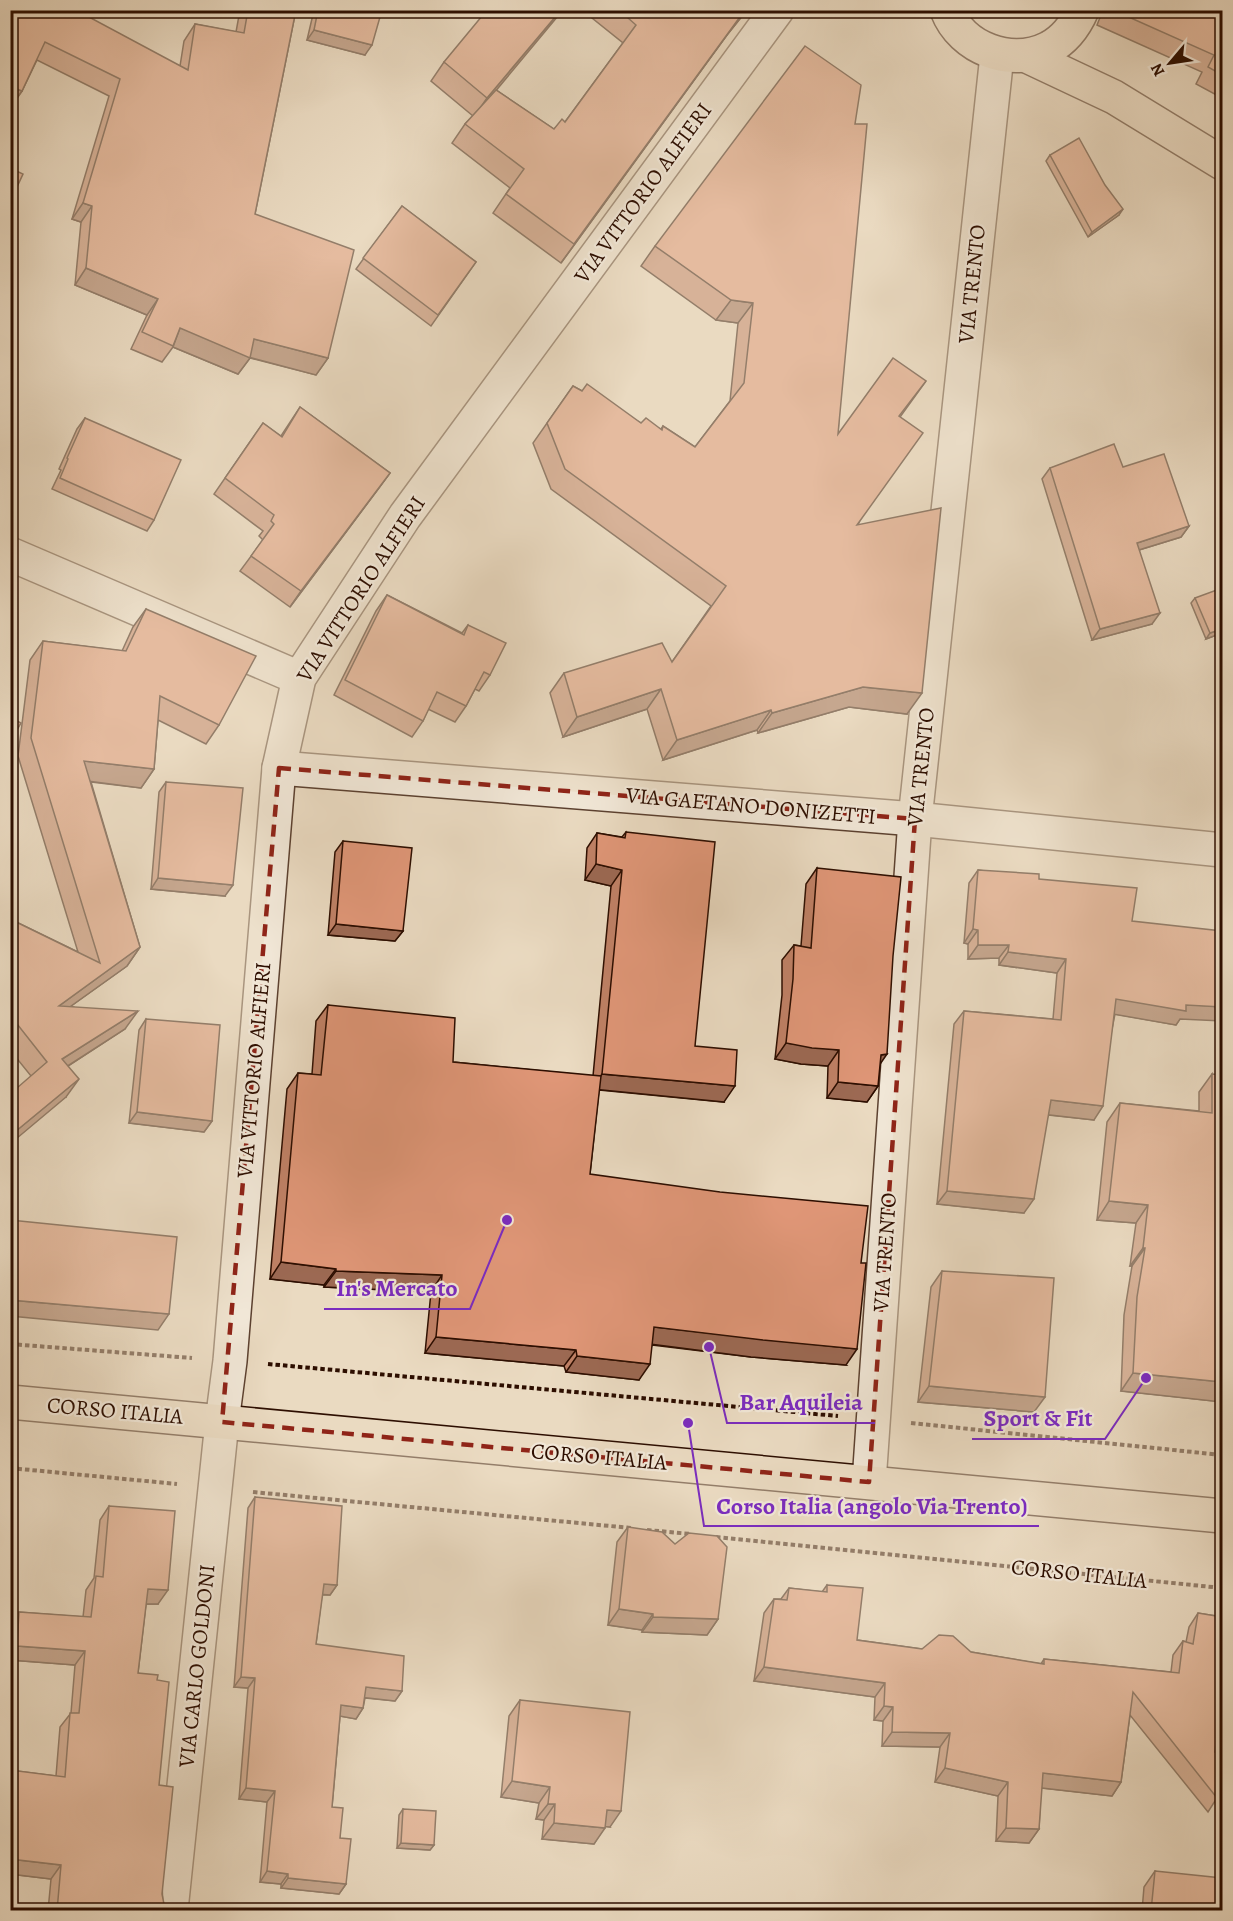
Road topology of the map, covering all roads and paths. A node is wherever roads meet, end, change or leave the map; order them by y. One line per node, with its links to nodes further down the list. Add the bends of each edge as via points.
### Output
1 (777, 10): 8 (street, VIA VITTORIO ALFIERI, via 405,516)
2 (947, 10): 4 (main road, via 952,22 971,43)
3 (1075, 22): 4 (main road, via 1049,48); 5 (main road, via 1079,57)
4 (1012, 55): 5 (main road); 10 (street, VIA TRENTO)
5 (1114, 97): 6 (main road)
6 (1222, 162)
7 (10, 554): 8 (street)
8 (299, 678): 9 (street, VIA VITTORIO ALFIERI)
9 (279, 768): 10 (street, VIA GAETANO DONIZETTI); 17 (street, VIA VITTORIO ALFIERI)
10 (915, 819): 11 (street, VIA GAETANO DONIZETTI); 21 (street, VIA TRENTO)
11 (1222, 850)
12 (10, 1344): 13 (path)
13 (202, 1358)
14 (270, 1364): 16 (path)
15 (10, 1401): 17 (main road, CORSO ITALIA)
16 (837, 1416)
17 (222, 1422): 21 (main road, CORSO ITALIA); 28 (street, VIA CARLO GOLDONI)
18 (923, 1424): 19 (path)
19 (1222, 1455)
20 (10, 1468): 22 (path)
21 (869, 1482): 24 (main road, CORSO ITALIA)
22 (180, 1484)
23 (255, 1492): 25 (path)
24 (1222, 1516)
25 (697, 1535)
26 (708, 1536): 27 (path, CORSO ITALIA)
27 (1222, 1588)
28 (171, 1911)

